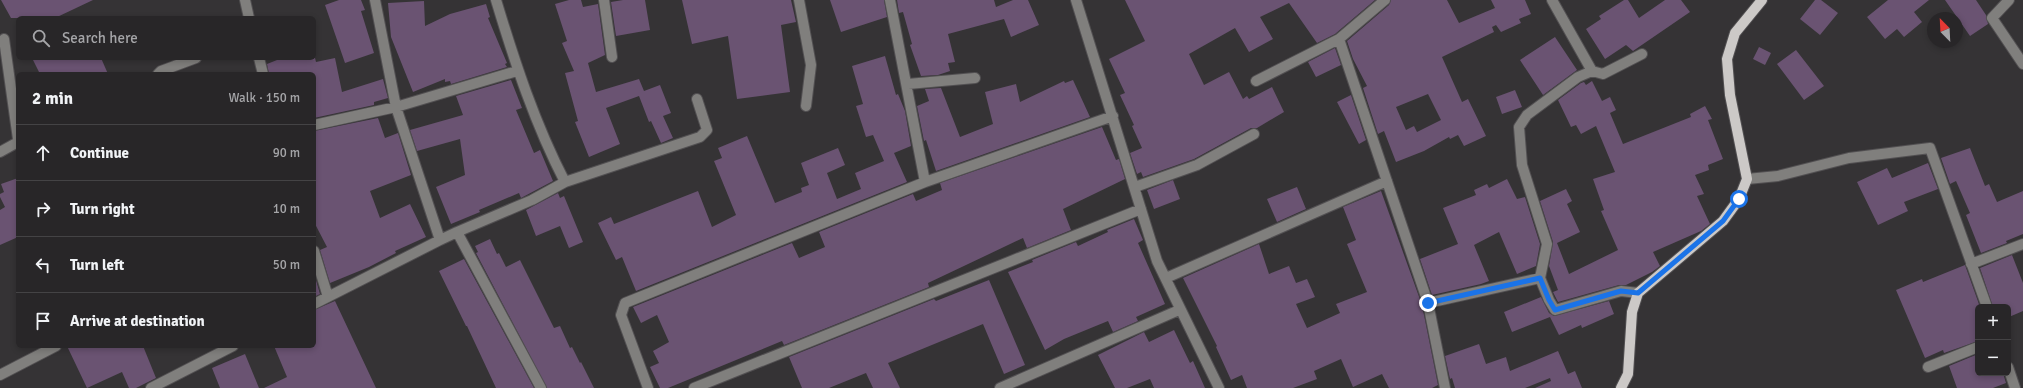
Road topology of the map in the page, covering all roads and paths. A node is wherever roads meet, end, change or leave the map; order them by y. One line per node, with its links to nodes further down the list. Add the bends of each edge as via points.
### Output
1 (245, 0): 12 (street)
2 (375, 0): 29 (street)
3 (496, 0): 20 (street)
4 (604, 0): 16 (street)
5 (799, 0): 28 (street, via 811,65)
6 (890, 0): 26 (street)
7 (1076, 0): 30 (street)
8 (1385, 0): 14 (street)
9 (1552, 0): 21 (street)
10 (1762, 0): 36 (main road, via 1735,33 1727,60 1730,95)
11 (2009, 0): 19 (street, via 1992,18)
12 (249, 16)
13 (2, 37): 32 (street)
14 (1339, 39): 25 (street); 37 (street)
15 (1642, 54): 21 (street, via 1603,74)
16 (612, 56)
17 (191, 60): 22 (street)
18 (260, 60): 23 (street)
19 (2023, 64)
20 (517, 71): 29 (street); 38 (street, via 545,142)
21 (1592, 71): 48 (street, via 1578,77 1527,115 1518,127 1522,165 1546,234 1547,244)
22 (160, 72)
23 (262, 72)
24 (975, 78): 26 (street)
25 (1256, 81)
26 (908, 84): 39 (street)
27 (697, 99): 38 (street, via 707,130 700,137)
28 (806, 106)
29 (396, 107): 31 (street); 43 (street)
30 (1113, 116): 39 (street); 40 (street)
31 (316, 125)
32 (16, 126)
33 (1254, 134): 40 (street, via 1197,165)
34 (16, 143): 35 (street)
35 (0, 152)
36 (1747, 179): 46 (street, via 1778,176 1850,158 1930,148); 49 (main road, via 1739,199 1723,221)
37 (1387, 181): 47 (street); 52 (street)
38 (565, 182): 42 (street, via 532,200)
39 (925, 182): 63 (street, via 625,303 621,315)
40 (1134, 186): 41 (street)
41 (1142, 209): 47 (street, via 1157,261); 64 (street)
42 (457, 232): 43 (street); 62 (street)
43 (440, 240): 50 (street)
44 (2023, 244): 46 (street)
45 (316, 258): 50 (street)
46 (1971, 264): 53 (street)
47 (1166, 278): 54 (street)
48 (1540, 278): 49 (street, via 1555,310 1621,291); 52 (street)
49 (1638, 293): 68 (main road, via 1632,312 1628,374)
50 (328, 297): 51 (street)
51 (316, 303)
52 (1428, 303): 67 (street)
53 (1986, 304)
54 (1179, 310): 65 (street); 66 (street)
55 (52, 348): 59 (street)
56 (228, 348): 61 (street)
57 (1975, 348): 58 (street)
58 (1928, 367)
59 (0, 375)
60 (2011, 376): 69 (street)
61 (151, 388)
62 (541, 388)
63 (648, 388)
64 (694, 388)
65 (1000, 388)
66 (1219, 388)
67 (1445, 388)
68 (1621, 388)
69 (2015, 388)

